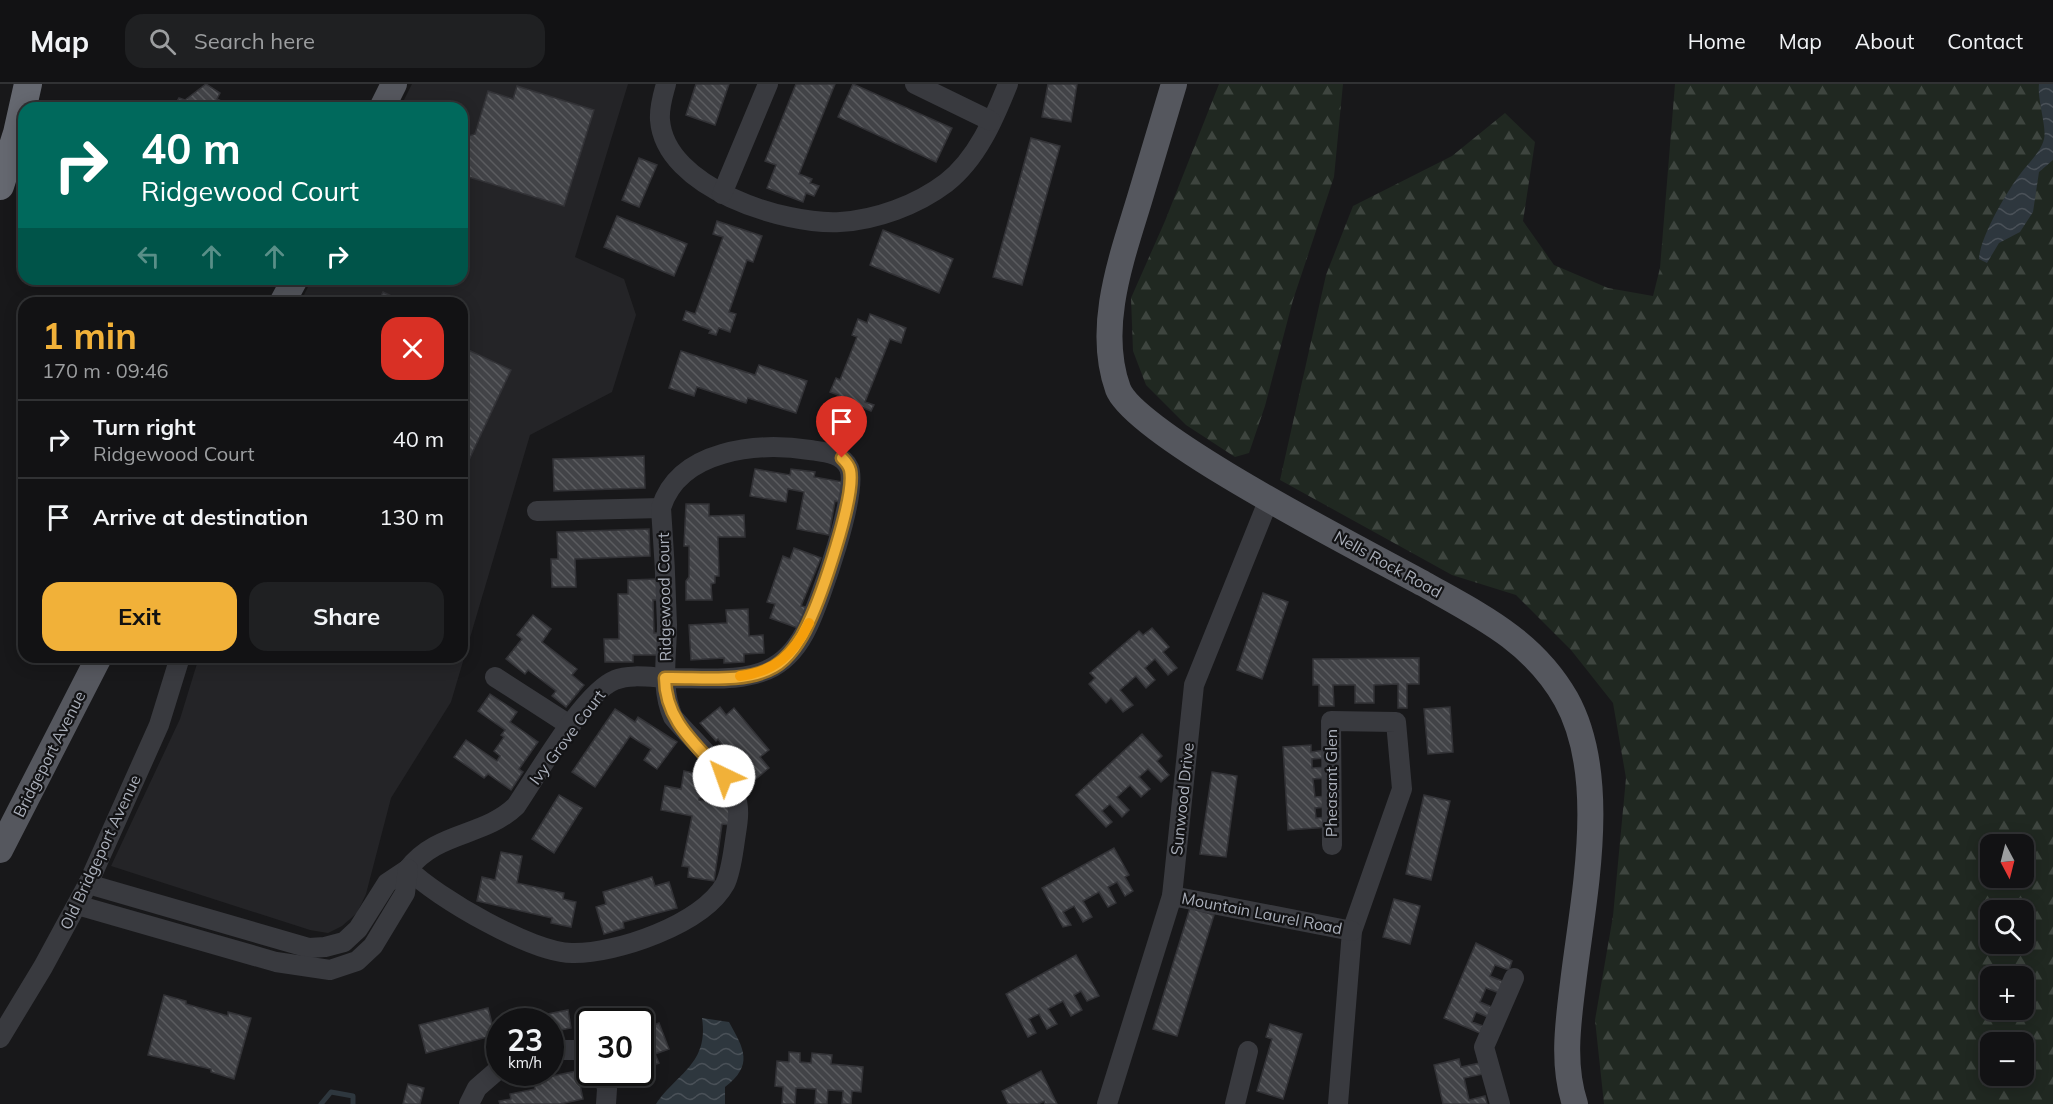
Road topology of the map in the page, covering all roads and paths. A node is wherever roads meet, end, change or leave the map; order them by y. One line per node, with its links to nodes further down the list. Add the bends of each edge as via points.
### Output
1 (28, 84): 8 (highway)
2 (394, 84): 9 (main road)
3 (666, 84): 13 (street, via 660,121 665,138 685,168)
4 (768, 84): 13 (street)
5 (915, 84): 10 (street)
6 (1008, 84): 10 (street)
7 (1174, 84): 14 (main road, Nells Rock Road, via 1119,266 1110,320 1119,392 1142,419)
8 (24, 102)
9 (385, 102)
10 (991, 121): 13 (street, via 971,159 946,183 873,218 810,221)
11 (18, 129): 12 (highway)
12 (0, 186)
13 (722, 194)
14 (1269, 499): 27 (street, Sunwood Drive, via 1194,685); 43 (main road, Nells Rock Road, via 1508,632 1547,668 1568,703 1584,744 1590,792 1588,845 1567,1034 1569,1087)
15 (661, 508): 16 (street); 20 (street, Ridgewood Court, via 666,580); 20 (street, Ridgewood Court, via 664,498 687,471 740,449 798,448 826,452 842,458 850,468 838,543 808,626 797,645 774,667 755,674)
16 (537, 511)
17 (96, 663): 24 (main road, Bridgeport Avenue)
18 (178, 663): 26 (street, Old Bridgeport Avenue, via 159,725)
19 (495, 677): 22 (street)
20 (665, 678): 22 (street, Ivy Grove Court, via 617,679 602,687); 25 (street, via 666,698 673,717 724,776 738,802 725,883 684,923 595,951 571,954 549,950 465,909 421,882)
21 (1331, 721): 23 (street, Pheasant Glen); 29 (street, Mountain Laurel Road, via 1396,722 1402,789)
22 (571, 726): 25 (street, Ivy Grove Court, via 506,817 440,842 419,855)
23 (1332, 845)
24 (0, 850)
25 (408, 869): 30 (street, Ivy Grove Court, via 387,883 358,929 344,942); 31 (street, via 405,893 373,946 357,961 330,970)
26 (88, 884): 28 (street, Old Bridgeport Avenue); 30 (street, Ivy Grove Court)
27 (1172, 896): 29 (street, Mountain Laurel Road); 39 (street, Sunwood Drive)
28 (77, 905): 31 (street); 33 (street, Old Bridgeport Avenue)
29 (1352, 931): 41 (street, Mountain Laurel Road)
30 (309, 948): 31 (street)
31 (305, 968)
32 (1514, 978): 42 (street, via 1484,1047)
33 (0, 1038)
34 (1248, 1051): 40 (street)
35 (486, 1080): 37 (street)
36 (606, 1086): 38 (street)
37 (469, 1104)
38 (606, 1104)
39 (1107, 1104)
40 (1235, 1104)
41 (1338, 1104)
42 (1500, 1104)
43 (1575, 1104)

